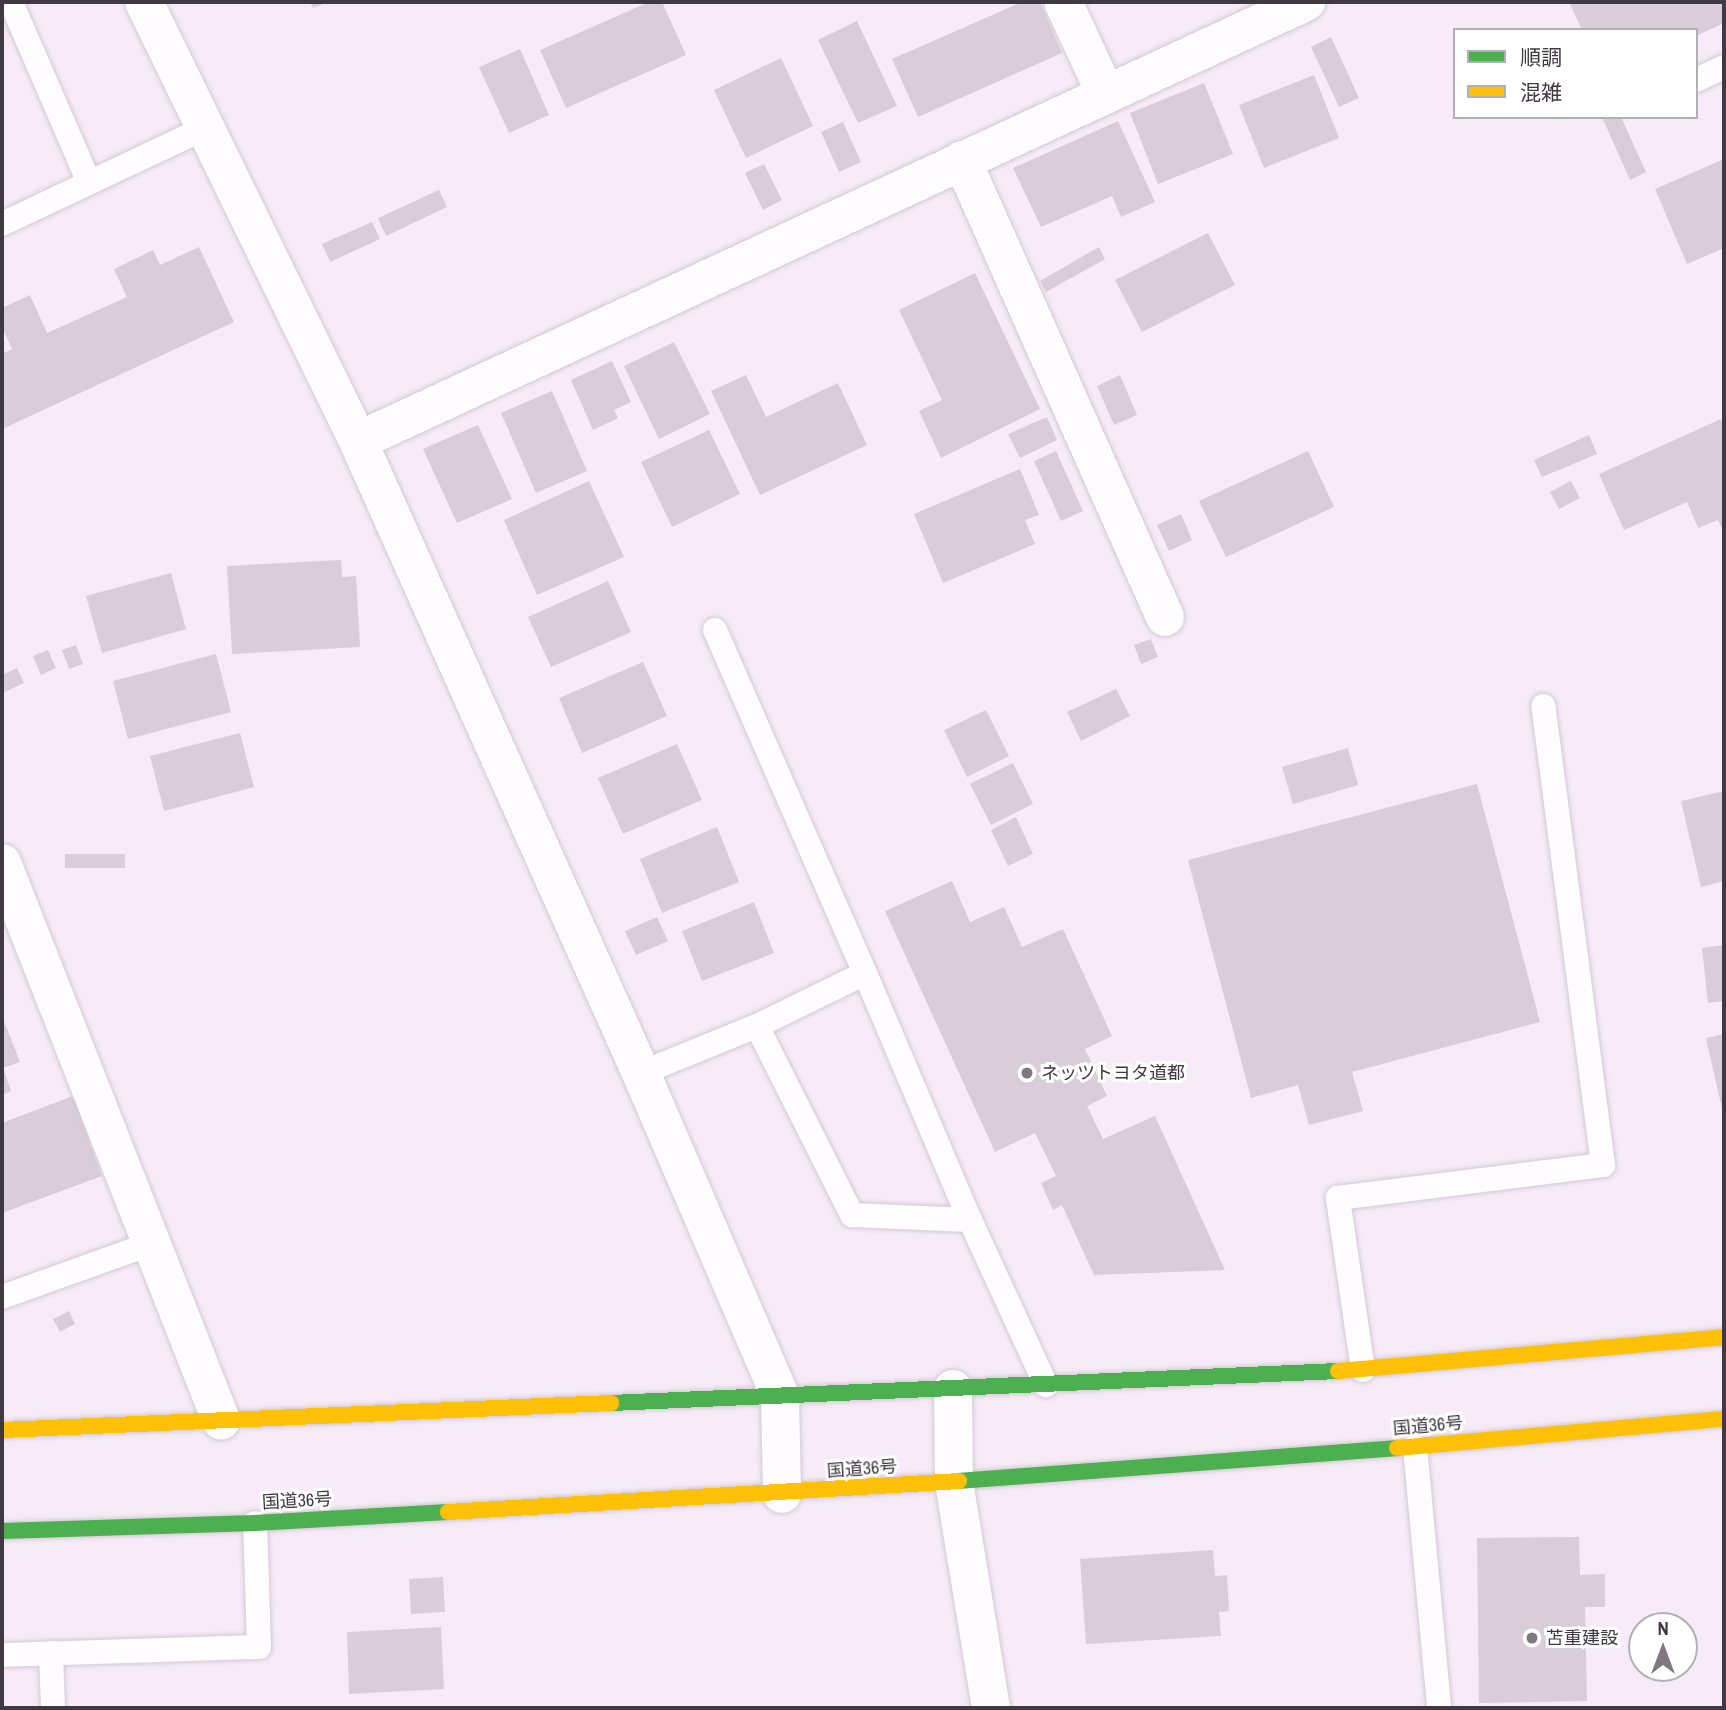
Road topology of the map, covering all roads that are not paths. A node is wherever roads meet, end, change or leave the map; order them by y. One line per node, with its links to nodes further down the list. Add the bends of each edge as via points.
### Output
1 (10, 2): 10 (lane)
2 (144, 2): 8 (street)
3 (1063, 2): 7 (street)
4 (1306, 2): 7 (street)
5 (1724, 67): 6 (lane)
6 (1698, 79)
7 (1105, 92): 9 (street)
8 (203, 129): 10 (lane); 12 (street)
9 (962, 160): 12 (street); 13 (street)
10 (89, 182): 11 (lane)
11 (2, 223)
12 (358, 441): 19 (street)
13 (1165, 617)
14 (715, 630): 17 (lane)
15 (1543, 706): 24 (lane, via 1603,1165 1338,1198)
16 (2, 863): 21 (street)
17 (865, 973): 18 (lane); 20 (lane)
18 (757, 1026): 19 (lane); 20 (lane, via 852,1215)
19 (641, 1073): 27 (street)
20 (970, 1220): 25 (lane)
21 (153, 1243): 22 (lane); 29 (street)
22 (2, 1297)
23 (1724, 1337): 24 (highway)
24 (1363, 1370): 25 (highway)
25 (1046, 1385): 26 (highway)
26 (953, 1389): 27 (highway); 32 (street)
27 (780, 1396): 29 (highway); 33 (street)
28 (1724, 1419): 31 (highway, 国道36号)
29 (221, 1420): 30 (highway)
30 (2, 1430)
31 (1415, 1447): 32 (highway, 国道36号); 40 (lane)
32 (954, 1482): 33 (highway, 国道36号); 39 (street)
33 (782, 1494): 34 (highway, 国道36号)
34 (255, 1522): 35 (highway, 国道36号); 36 (lane, via 259,1647)
35 (2, 1531)
36 (51, 1653): 37 (lane); 38 (lane)
37 (2, 1655)
38 (53, 1708)
39 (991, 1708)
40 (1439, 1708)

